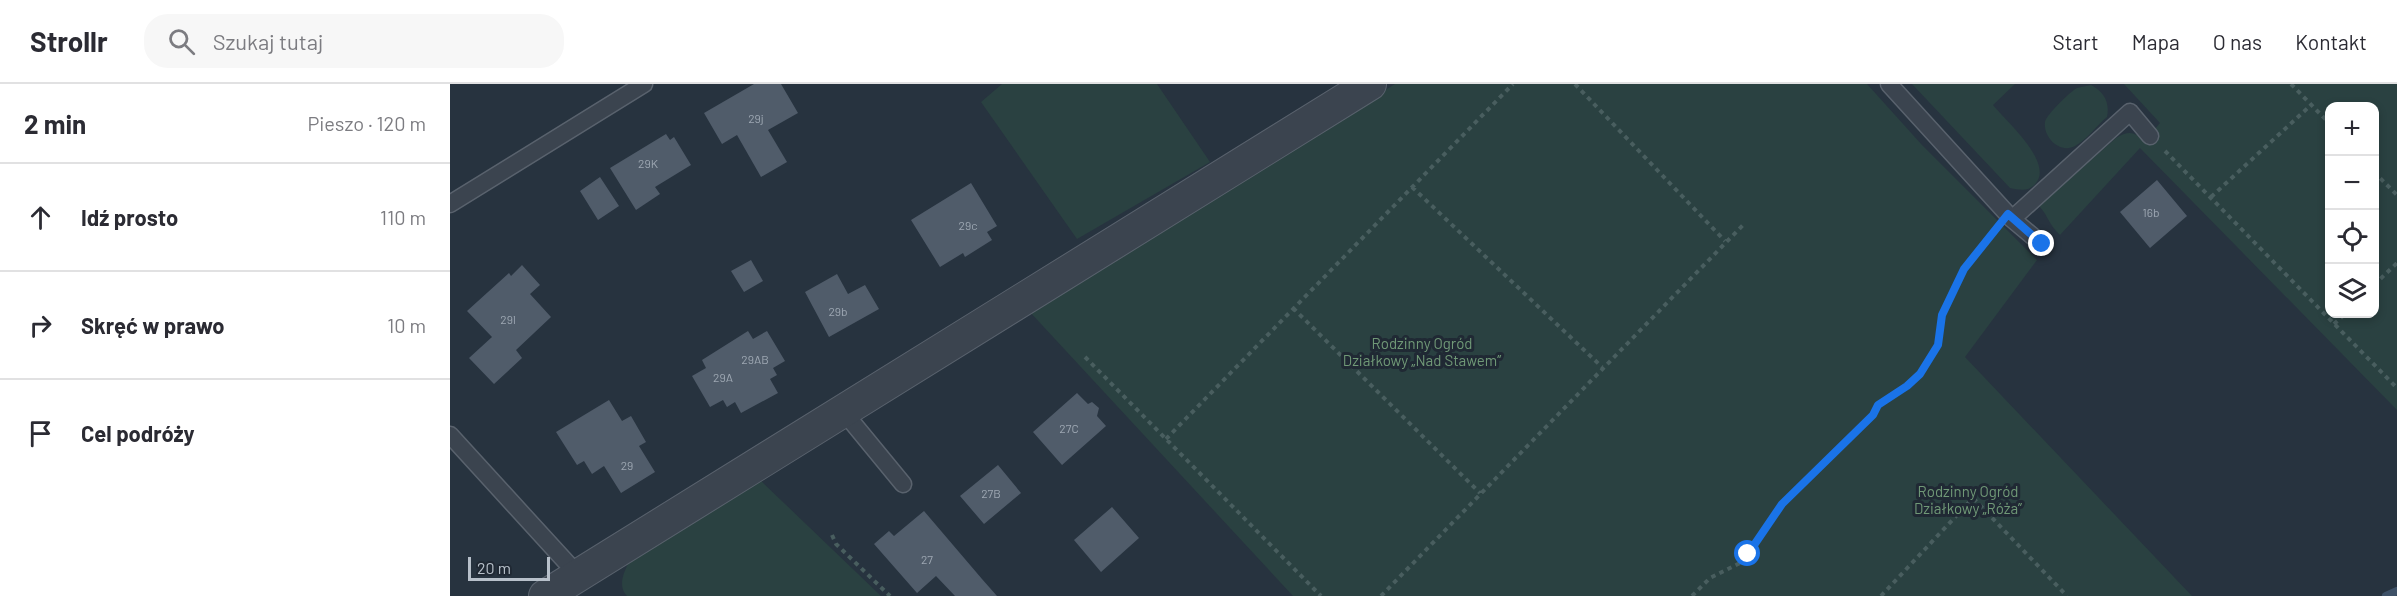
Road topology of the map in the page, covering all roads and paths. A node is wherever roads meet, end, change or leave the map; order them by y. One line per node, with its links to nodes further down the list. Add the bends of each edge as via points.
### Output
1 (644, 84): 14 (lane)
2 (1370, 84): 27 (street)
3 (1513, 84): 11 (path)
4 (1575, 84): 17 (path)
5 (1889, 84): 15 (lane)
6 (2291, 84): 7 (path)
7 (2311, 105): 8 (path); 13 (path)
8 (2325, 119)
9 (2150, 136): 13 (path); 15 (lane, via 2130,112)
10 (2379, 177): 12 (path)
11 (1412, 187): 21 (path); 25 (path)
12 (2397, 195)
13 (2211, 196): 23 (path)
14 (450, 204)
15 (2010, 216): 18 (lane); 38 (path, via 1964,269 1942,315 1938,345 1920,374 1878,405 1873,415 1782,504 1740,563 1710,578)
16 (1744, 224): 17 (path)
17 (1725, 241): 25 (path)
18 (2042, 244)
19 (2397, 263): 20 (path)
20 (2379, 280)
21 (1293, 308): 29 (path); 31 (path)
22 (2341, 318): 23 (path)
23 (2334, 324): 26 (path)
24 (1085, 357): 29 (path)
25 (1602, 367): 31 (path)
26 (2397, 388)
27 (843, 411): 30 (lane); 33 (street)
28 (450, 435): 33 (lane)
29 (1166, 439): 36 (path)
30 (903, 484)
31 (1480, 493): 37 (path)
32 (832, 535): 35 (path, via 836,544)
33 (587, 586): 34 (street)
34 (545, 596)
35 (890, 596)
36 (1321, 596)
37 (1381, 596)
38 (1692, 596)
39 (1881, 596): 40 (path, via 1973,498)
40 (2067, 596)

